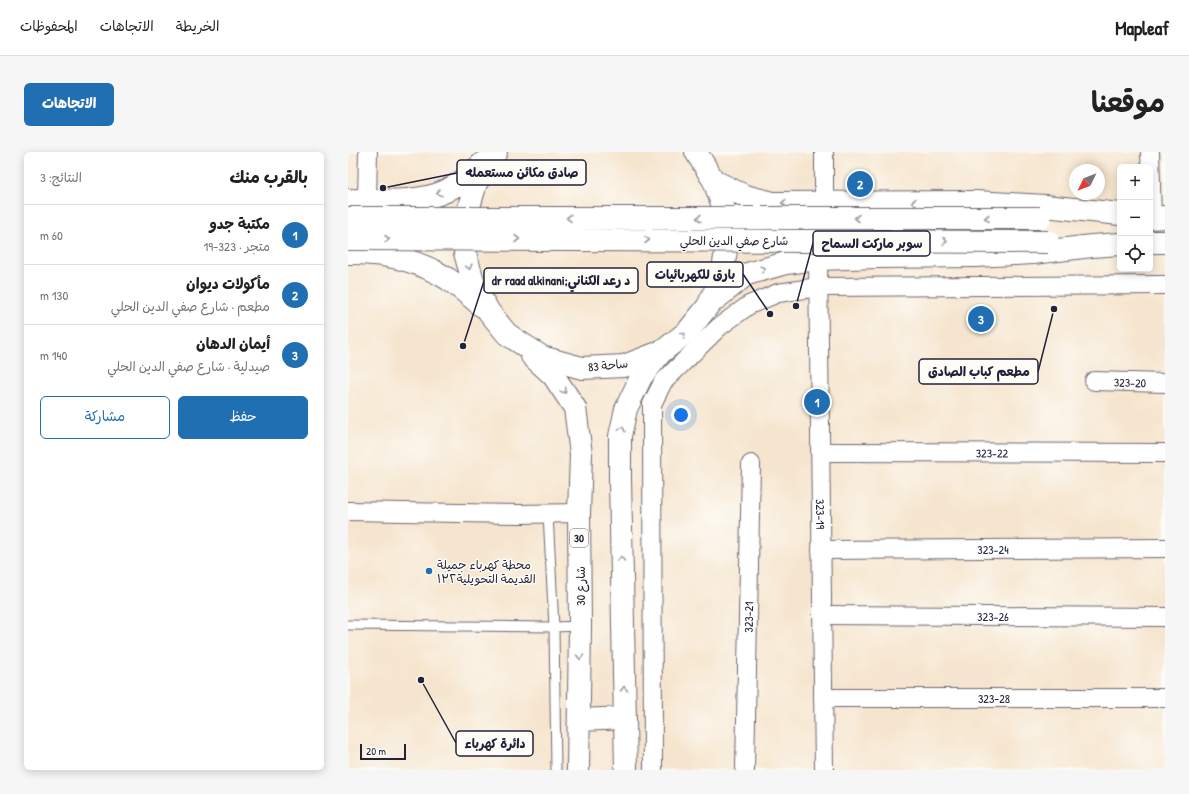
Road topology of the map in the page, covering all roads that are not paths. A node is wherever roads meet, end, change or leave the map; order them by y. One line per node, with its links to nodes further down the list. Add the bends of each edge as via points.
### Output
1 (368, 152): 7 (street)
2 (696, 152): 6 (main road, ساحة 83)
3 (824, 152): 8 (street)
4 (1150, 152): 10 (street)
5 (494, 153): 7 (main road, one-way to 7, via 472,174 446,191 407,200); 21 (main road, ساحة 83, one-way to 21, via 476,183 466,217 465,253 475,288)
6 (714, 181): 8 (main road, one-way to 6, via 773,203 745,196); 20 (main road, ساحة 83, via 725,212 727,244 722,276)
7 (357, 200)
8 (824, 203): 9 (main road, one-way to 8, via 975,202)
9 (1117, 214)
10 (1154, 217)
11 (348, 218): 12 (main road, شارع صفي الدين الحلي, one-way to 11, bridge)
12 (1117, 218)
13 (348, 239): 14 (main road, شارع صفي الدين الحلي, one-way to 14, bridge)
14 (1117, 243)
15 (1117, 243): 17 (main road, via 1033,253)
16 (348, 253): 21 (main road, via 381,254 425,267 448,279)
17 (818, 259): 19 (street, 323-19); 20 (main road, one-way to 17, via 747,274 786,263)
18 (1165, 285): 19 (street)
19 (818, 287): 26 (street, 323-19); 46 (street, via 778,293 749,305 719,327 663,382 652,404)
20 (708, 306): 23 (main road, ساحة 83, one-way to 20, via 688,331)
21 (489, 312): 22 (main road, ساحة 83)
22 (507, 334): 23 (main road, ساحة 83, via 542,357 582,368 624,366); 30 (main road, شارع 30 / 30, one-way to 30, via 553,375 576,408 581,454)
23 (663, 351): 41 (main road, one-way to 23, via 620,436 626,409 642,377)
24 (1094, 381): 25 (street, 323-20)
25 (1165, 383)
26 (820, 452): 27 (street, 323-22); 33 (street, 323-19)
27 (1165, 453)
28 (751, 464): 47 (street, 323-21)
29 (348, 512): 31 (street)
30 (579, 513): 31 (street); 37 (main road, شارع 30 / 30)
31 (548, 514): 38 (lane)
32 (1165, 548): 33 (street, 323-24)
33 (821, 550): 34 (street, 323-19)
34 (822, 615): 35 (street, 323-26); 39 (street, 323-19)
35 (1165, 617)
36 (348, 625): 38 (lane)
37 (580, 626): 38 (lane); 42 (main road, شارع 30 / 30, one-way to 42)
38 (554, 627): 43 (lane)
39 (823, 698): 40 (street, 323-28); 48 (street, 323-19)
40 (1165, 698)
41 (625, 718): 42 (main road); 45 (main road)
42 (579, 720): 44 (main road, شارع 30 / 30)
43 (556, 770)
44 (578, 770)
45 (626, 770)
46 (653, 770)
47 (745, 770)
48 (824, 770)

